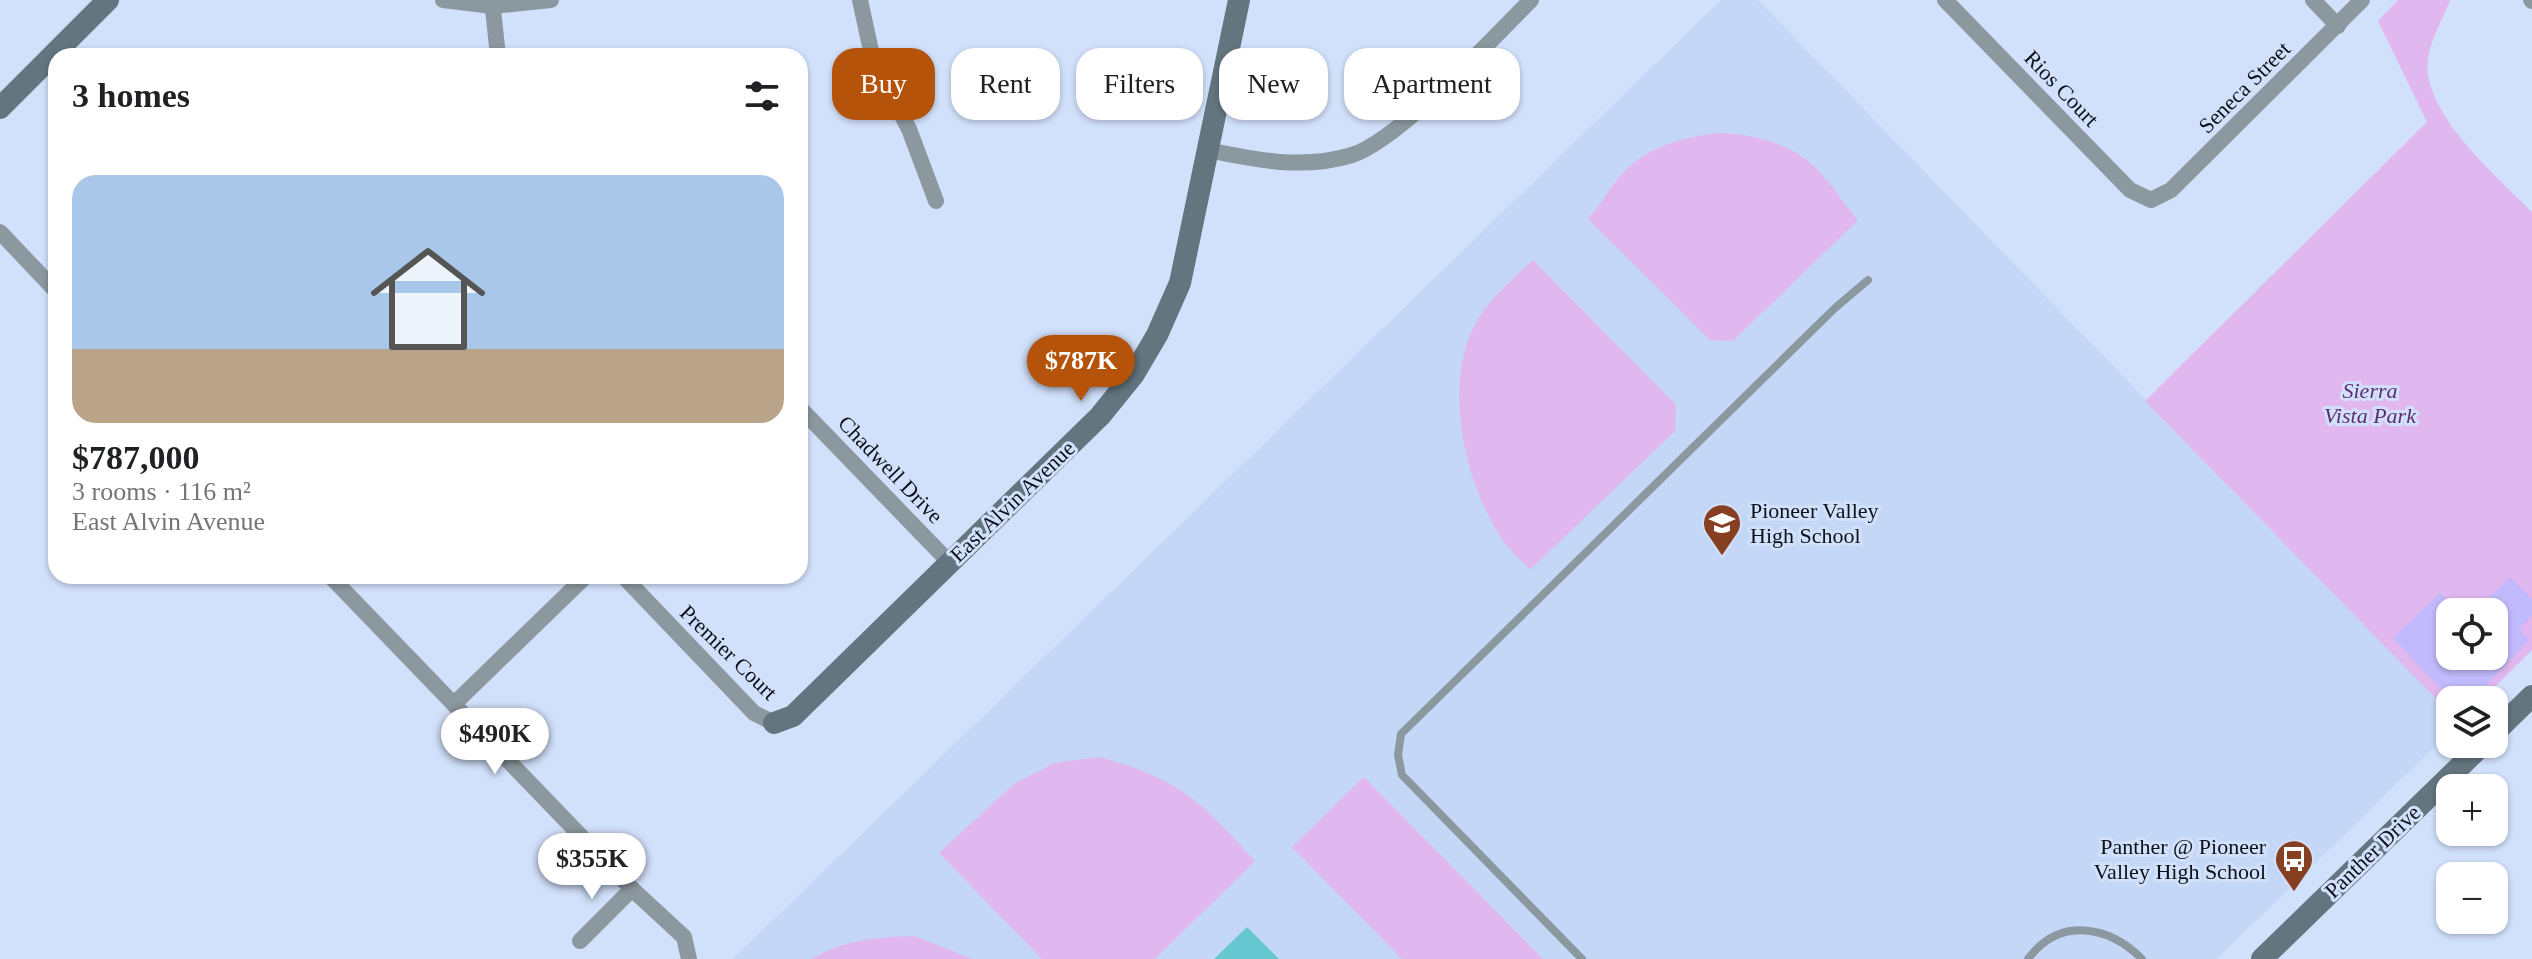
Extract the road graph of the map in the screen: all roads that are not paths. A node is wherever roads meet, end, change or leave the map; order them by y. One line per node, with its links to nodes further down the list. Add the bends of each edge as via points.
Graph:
1 (108, 0): 12 (street)
2 (443, 0): 10 (street)
3 (551, 0): 10 (street)
4 (860, 0): 18 (street, via 873,60 909,129)
5 (1239, 0): 16 (street, East Alvin Avenue)
6 (1531, 0): 16 (street, via 1397,128 1354,154 1310,163 1271,163)
7 (1945, 0): 17 (street, Rios Court, via 2130,190)
8 (2313, 0): 11 (street)
9 (2362, 0): 11 (street, Seneca Street)
10 (492, 3): 13 (street)
11 (2338, 26): 17 (street, Seneca Street, via 2171,190)
12 (60, 48)
13 (497, 48)
14 (48, 60): 15 (street)
15 (0, 108)
16 (1208, 150): 23 (street, East Alvin Avenue, via 1180,283 1134,374 1100,416)
17 (2151, 200)
18 (936, 201)
19 (0, 232): 21 (street)
20 (1868, 280): 35 (lane, via 1401,734 1402,775)
21 (48, 283)
22 (808, 416): 23 (street, Chadwell Drive)
23 (949, 562): 30 (street, East Alvin Avenue, via 793,716)
24 (338, 584): 28 (street)
25 (578, 584): 28 (street)
26 (631, 584): 30 (street, Premier Court, via 754,713)
27 (2532, 696): 29 (street)
28 (454, 704): 32 (street)
29 (2508, 719)
30 (774, 723)
31 (2469, 758): 38 (street, Panther Drive)
32 (632, 889): 33 (street); 34 (street, via 684,937)
33 (580, 941)
34 (689, 959)
35 (1582, 959)
36 (2028, 959): 37 (lane, via 2050,939 2085,929 2117,938)
37 (2142, 959)
38 (2262, 959)

